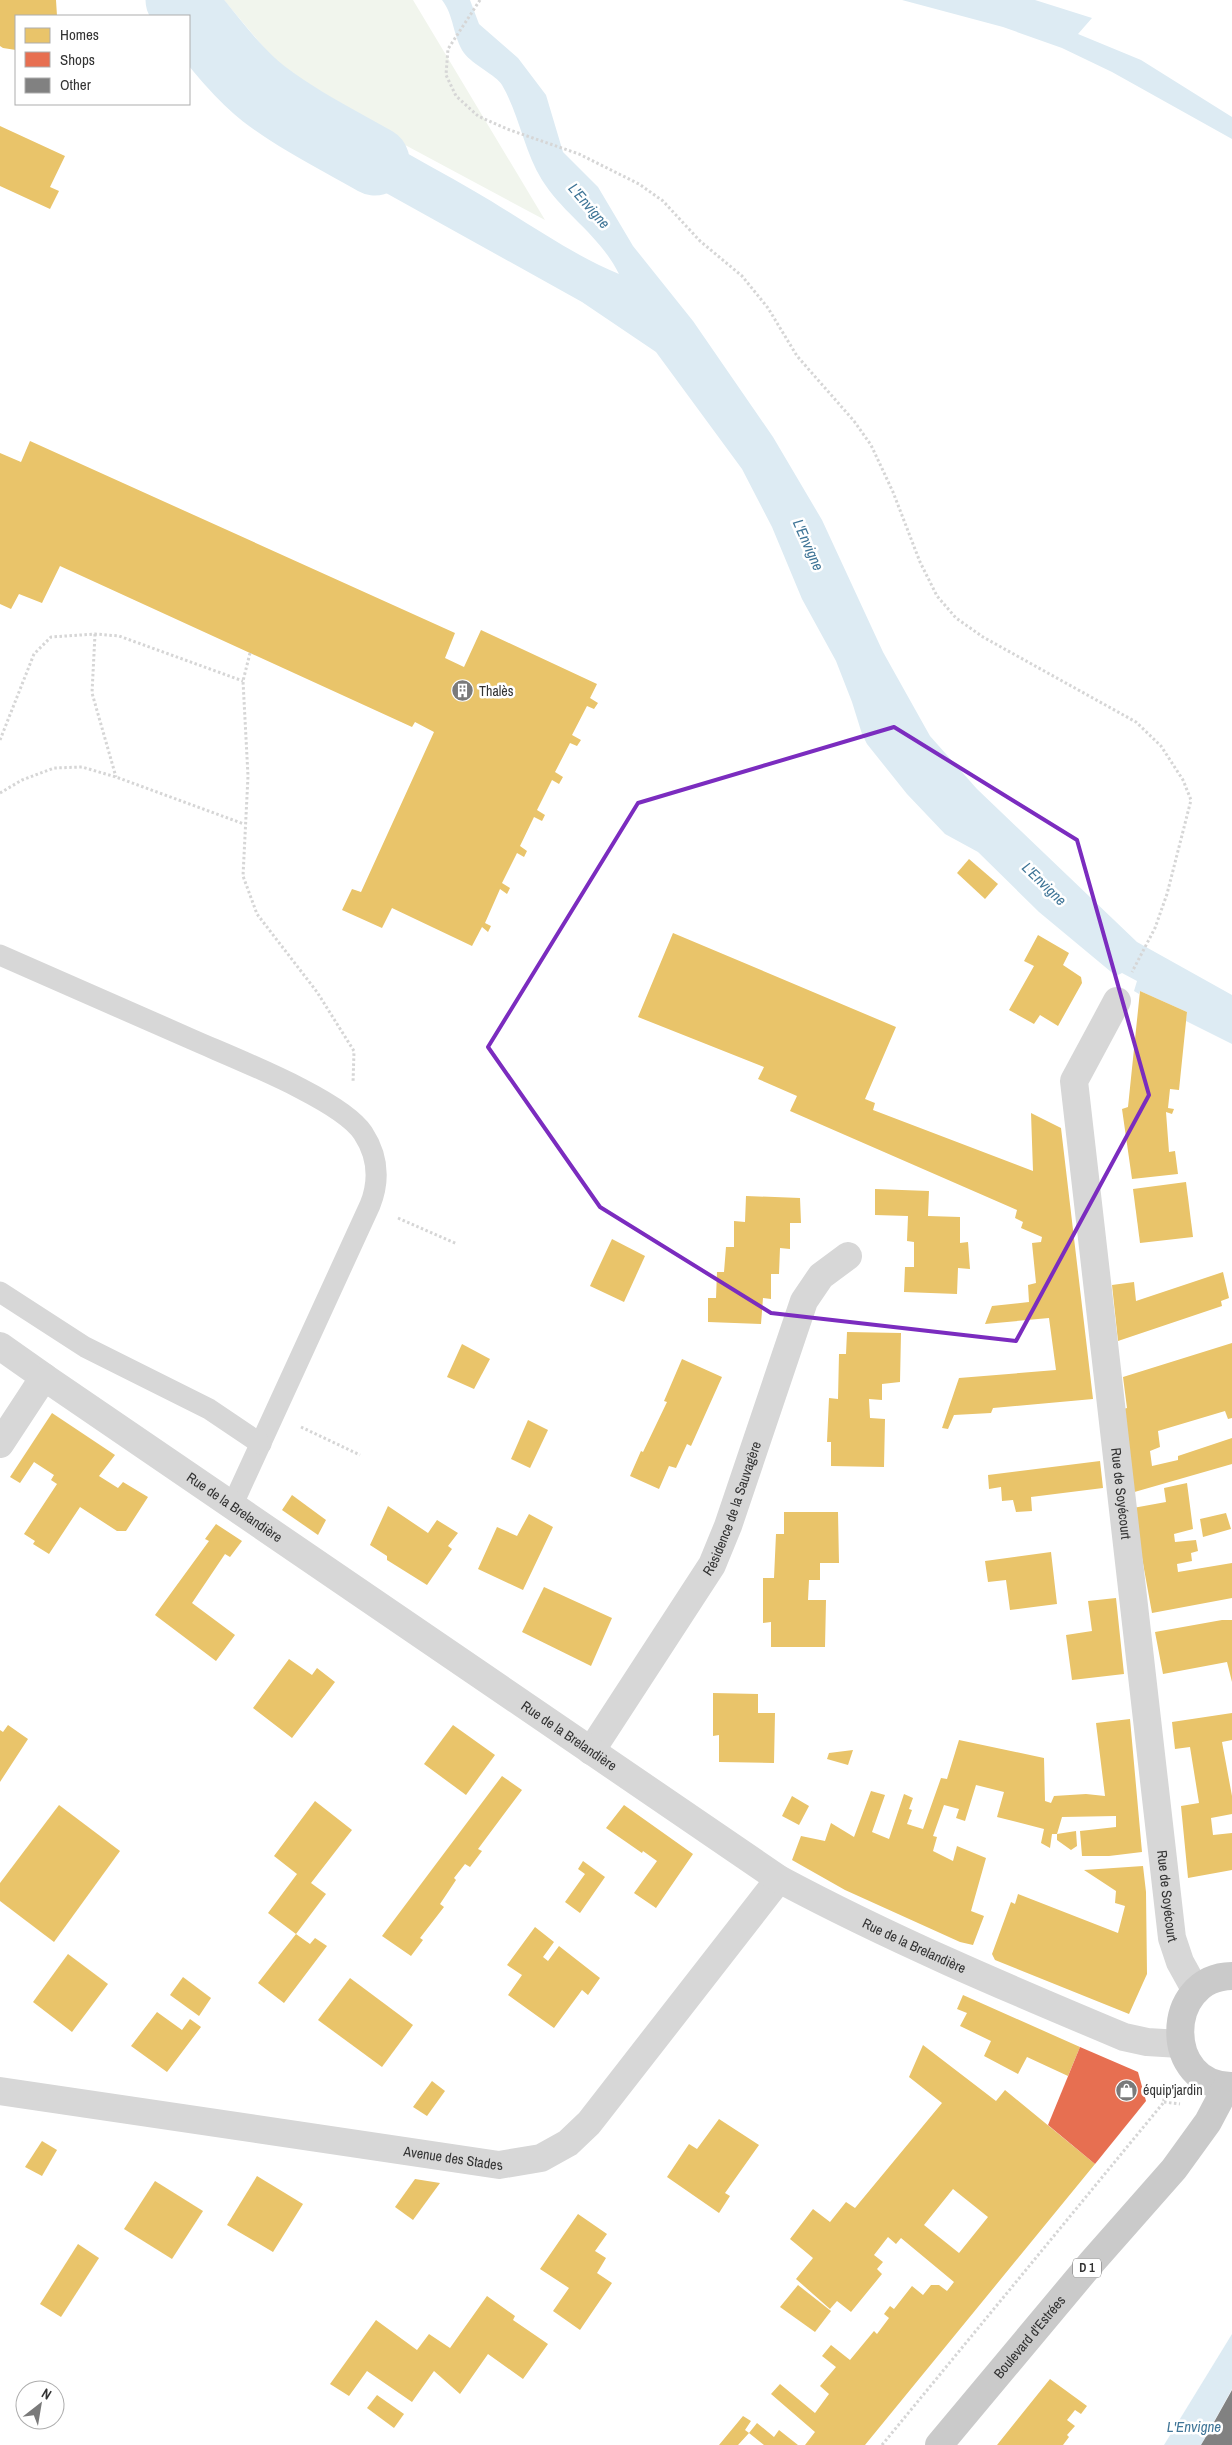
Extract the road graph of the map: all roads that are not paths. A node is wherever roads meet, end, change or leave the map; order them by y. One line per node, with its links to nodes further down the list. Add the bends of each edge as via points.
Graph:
1 (0, 955): 8 (lane, via 267,1073 343,1114 362,1132 376,1159 376,1188)
2 (1123, 990): 13 (street, Rue de Soyécourt, via 1074,1081 1172,1938 1180,1962)
3 (848, 1256): 10 (street, Résidence de la Sauvagère, via 822,1276 804,1301 728,1526 712,1564)
4 (0, 1292): 8 (lane, via 85,1348 209,1409)
5 (0, 1346): 6 (street, Rue de la Brelandière)
6 (44, 1377): 7 (street); 9 (street, Rue de la Brelandière)
7 (0, 1444)
8 (261, 1444): 9 (lane)
9 (232, 1506): 10 (street, Rue de la Brelandière)
10 (591, 1751): 11 (street, Rue de la Brelandière)
11 (779, 1880): 14 (street, Rue de la Brelandière, via 847,1916 981,1978 1124,2037); 16 (street, Avenue des Stades, via 589,2124 568,2143 541,2158 499,2164)
12 (1232, 1976): 13 (main road, via 1209,1982)
13 (1196, 1991): 14 (main road, via 1185,2006)
14 (1170, 2043): 15 (main road, via 1197,2072 1211,2081)
15 (1229, 2086): 17 (main road, Boulevard d'Estrées / D 1, via 1174,2169)
16 (0, 2091)
17 (939, 2445)

